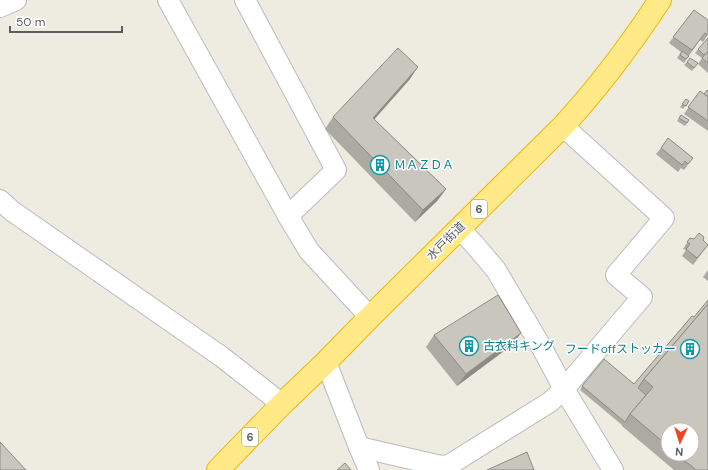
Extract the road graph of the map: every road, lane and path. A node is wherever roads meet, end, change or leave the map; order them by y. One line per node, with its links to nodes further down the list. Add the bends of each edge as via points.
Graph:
1 (16, 0): 5 (street)
2 (168, 0): 8 (street)
3 (245, 0): 8 (street, via 336,170)
4 (660, 0): 6 (highway, 水戸街道 / 6, via 618,60)
5 (0, 7)
6 (562, 126): 9 (highway, 水戸街道 / 6); 12 (street, via 664,218 616,276 642,297)
7 (0, 200): 13 (street, via 12,211 222,357)
8 (288, 216): 10 (street, via 309,251)
9 (459, 228): 10 (highway, 水戸街道 / 6); 12 (street, via 496,270)
10 (370, 317): 11 (highway, 水戸街道 / 6)
11 (326, 362): 13 (highway, 水戸街道 / 6); 14 (street)
12 (564, 389): 14 (street, via 550,402 449,465 441,466); 17 (street)
13 (282, 404): 15 (highway, 水戸街道 / 6)
14 (358, 447): 16 (street)
15 (218, 470)
16 (369, 470)
17 (613, 470)

